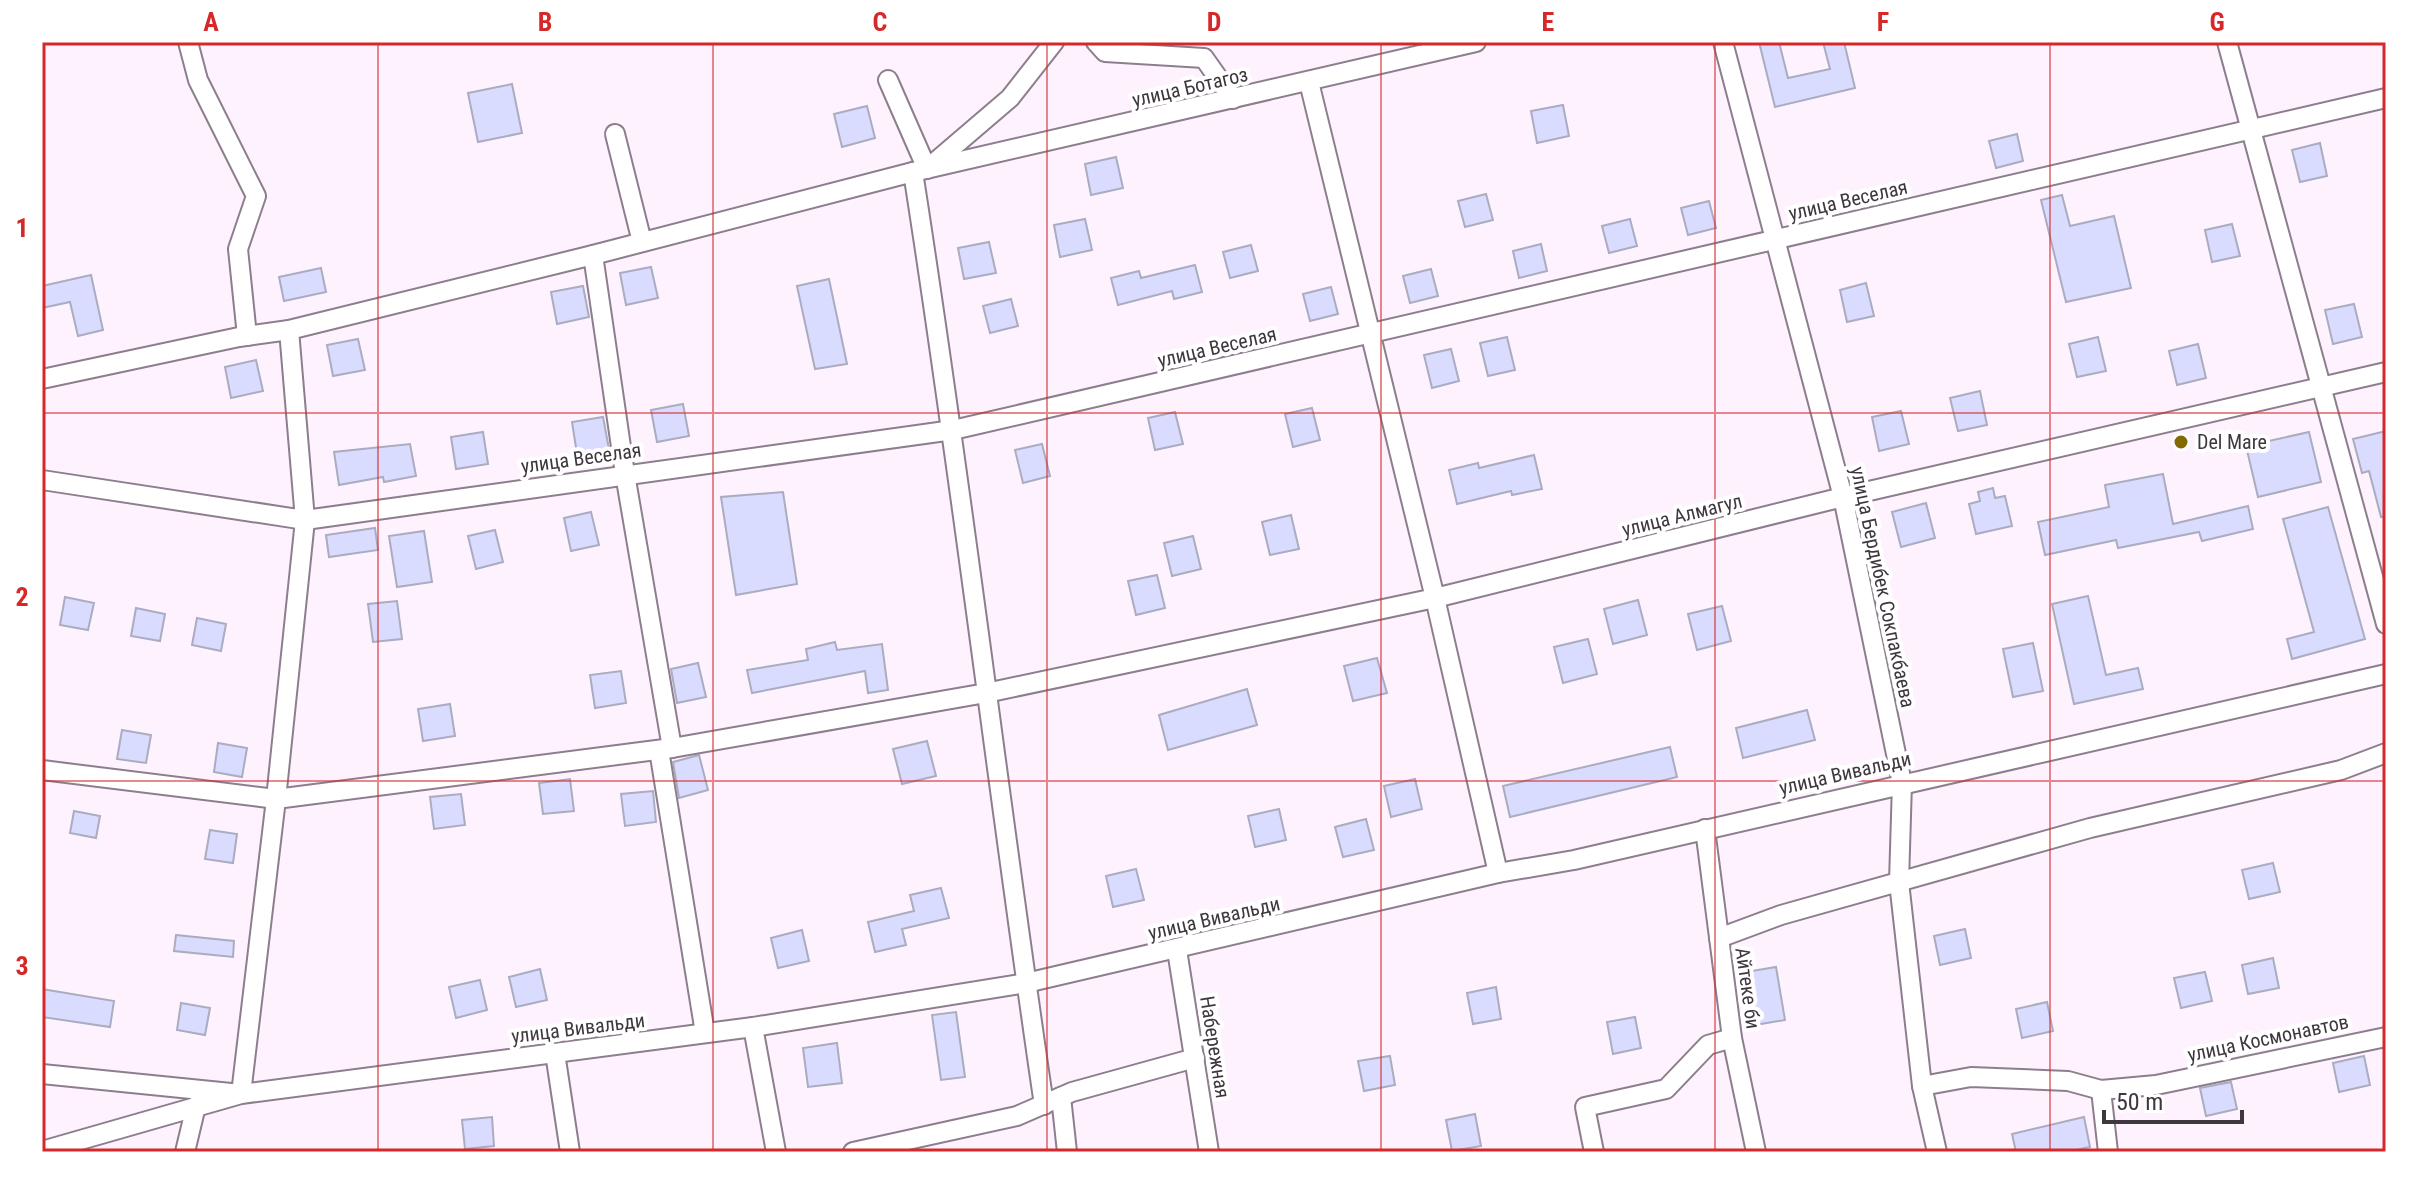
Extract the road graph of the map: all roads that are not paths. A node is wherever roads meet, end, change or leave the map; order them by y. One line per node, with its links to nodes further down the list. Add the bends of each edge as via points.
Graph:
1 (188, 42): 20 (street, via 198,80 256,196 238,249)
2 (1054, 42): 14 (street, via 1010,98)
3 (1096, 42): 11 (street, via 1105,52 1204,58)
4 (1476, 42): 7 (street, улица Ботагоз)
5 (1723, 42): 15 (street, улица Бердибек Сокпакбаева)
6 (2227, 42): 12 (street)
7 (1411, 50): 9 (street, улица Ботагоз)
8 (888, 80): 14 (street)
9 (1309, 82): 11 (street, улица Ботагоз); 19 (street)
10 (2386, 98): 12 (street, улица Веселая)
11 (1233, 99): 14 (street, улица Ботагоз)
12 (2251, 131): 15 (street, улица Веселая); 23 (street)
13 (615, 134): 16 (street)
14 (920, 171): 16 (street, улица Ботагоз); 24 (street)
15 (1772, 240): 19 (street, улица Веселая); 27 (street, улица Бердибек Сокпакбаева)
16 (642, 242): 17 (street, улица Ботагоз)
17 (593, 255): 18 (street, улица Ботагоз); 25 (street)
18 (289, 330): 20 (street, улица Ботагоз); 28 (street)
19 (1371, 334): 24 (street, улица Веселая); 29 (street)
20 (247, 336): 22 (street, улица Ботагоз)
21 (2386, 372): 23 (street, улица Алмагул)
22 (42, 379)
23 (2322, 388): 27 (street, улица Алмагул); 30 (street)
24 (953, 430): 25 (street, улица Веселая); 32 (street)
25 (625, 474): 28 (street, улица Веселая); 33 (street)
26 (42, 480): 28 (street, улица Веселая)
27 (1843, 497): 29 (street, улица Алмагул); 36 (street, улица Бердибек Сокпакбаева)
28 (305, 520): 37 (street)
29 (1435, 598): 32 (street, улица Алмагул); 39 (street)
30 (2386, 624)
31 (2386, 674): 36 (street, улица Вивальди)
32 (986, 693): 33 (street, улица Алмагул); 43 (street)
33 (666, 749): 37 (street, улица Алмагул); 45 (street)
34 (2386, 753): 40 (street, via 2341,770 2090,828)
35 (42, 770): 37 (street, улица Алмагул)
36 (1902, 783): 38 (street, улица Вивальди); 40 (street, улица Бердибек Сокпакбаева)
37 (276, 799): 53 (street)
38 (1705, 829): 39 (street, улица Вивальди); 41 (street, Айтеке би)
39 (1498, 873): 42 (street, улица Вивальди)
40 (1899, 882): 41 (street); 51 (street, улица Бердибек Сокпакбаева)
41 (1719, 938): 47 (street, Айтеке би)
42 (1177, 950): 43 (street, улица Вивальди); 49 (street, Набережная)
43 (1026, 983): 44 (street, улица Вивальди); 54 (street)
44 (753, 1027): 45 (street, улица Вивальди); 59 (street)
45 (705, 1033): 48 (street, улица Вивальди)
46 (2386, 1037): 52 (street, улица Космонавтов, via 2156,1085)
47 (1732, 1038): 63 (street, via 1708,1045 1666,1089 1585,1107); 64 (street, Айтеке би)
48 (555, 1053): 53 (street, улица Вивальди); 58 (street)
49 (1195, 1058): 54 (street); 62 (street, Набережная)
50 (42, 1074): 53 (street)
51 (1922, 1086): 52 (street, улица Космонавтов, via 1971,1077 2068,1081); 65 (street, улица Бердибек Сокпакбаева)
52 (2101, 1090): 66 (street)
53 (241, 1094): 55 (street, улица Вивальди)
54 (1052, 1101): 60 (street, via 1017,1116); 61 (street)
55 (196, 1106): 56 (street, улица Вивальди); 57 (street)
56 (42, 1151)
57 (185, 1152)
58 (570, 1152)
59 (776, 1152)
60 (853, 1152)
61 (1067, 1152)
62 (1209, 1152)
63 (1594, 1152)
64 (1756, 1152)
65 (1937, 1152)
66 (2108, 1152)

